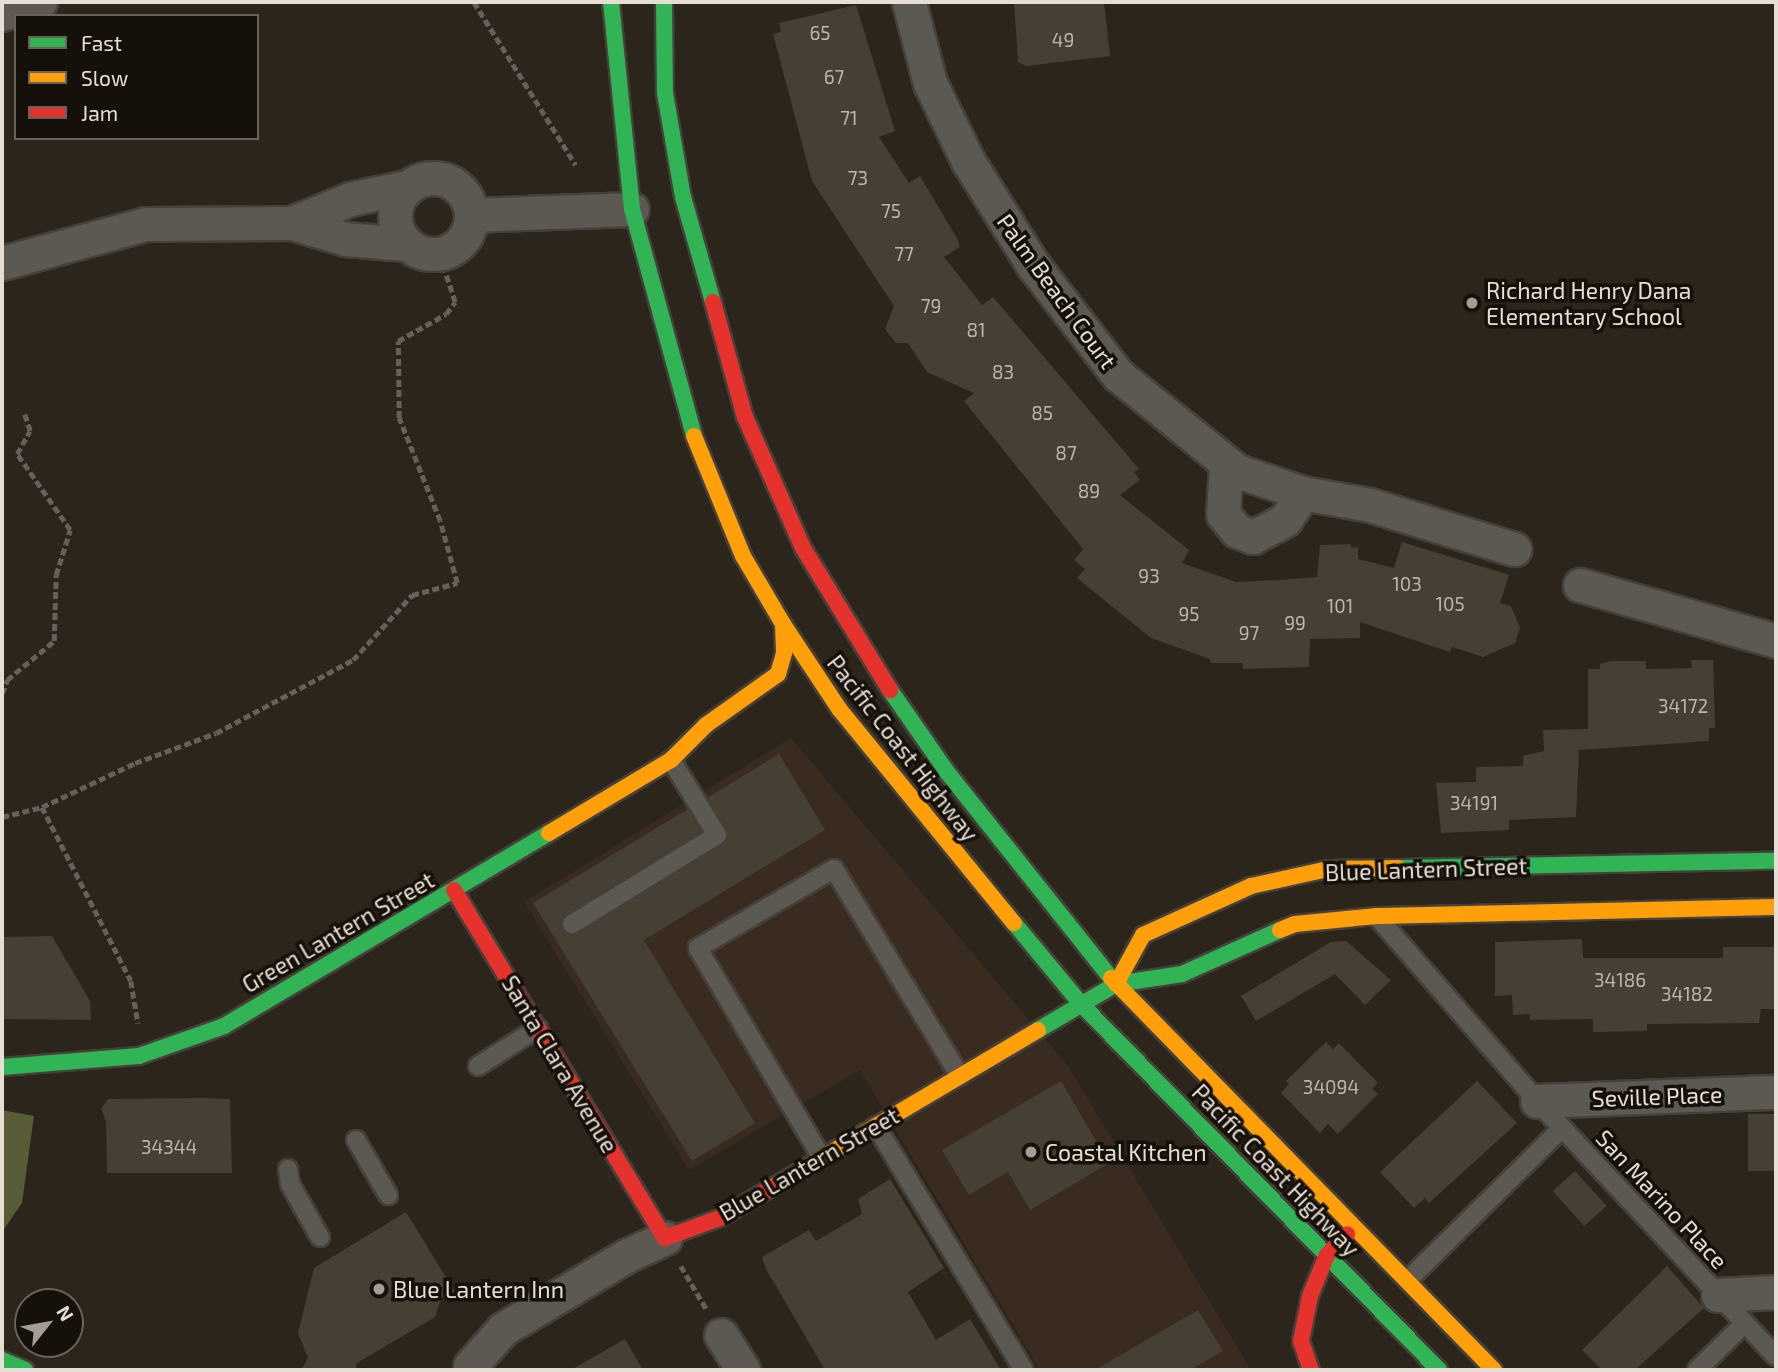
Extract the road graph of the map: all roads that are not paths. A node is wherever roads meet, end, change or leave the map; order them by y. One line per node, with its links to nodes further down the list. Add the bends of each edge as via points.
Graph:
1 (40, 2): 5 (street)
2 (611, 2): 8 (main road, Pacific Coast Highway)
3 (664, 2): 21 (main road, Pacific Coast Highway, via 665,93 683,197 745,417 803,548)
4 (909, 2): 15 (street, Palm Beach Court, via 930,83 968,161 1033,265 1118,375)
5 (2, 14)
6 (643, 142): 8 (main road)
7 (406, 187): 9 (street, via 433,177 447,180 467,198); 10 (street, via 350,199); 12 (street, via 394,217)
8 (632, 209): 9 (street); 11 (main road); 19 (main road, Pacific Coast Highway, via 695,442 743,556)
9 (471, 215): 12 (street, via 468,232 458,245 439,254 416,251)
10 (292, 223): 12 (street, via 346,239); 13 (street, via 146,224)
11 (659, 243)
12 (406, 244)
13 (2, 263)
14 (722, 400): 21 (main road, via 774,522 808,580)
15 (1226, 464): 16 (street, Palm Beach Court); 16 (street, via 1223,514 1237,531 1253,537 1285,520)
16 (1303, 493): 17 (street, Palm Beach Court, via 1370,505)
17 (1524, 554)
18 (1580, 585): 20 (street)
19 (783, 624): 22 (main road, Green Lantern Street, via 785,653 778,674 706,725); 29 (main road, Pacific Coast Highway, via 840,710)
20 (1776, 641)
21 (871, 663): 28 (main road, Pacific Coast Highway, via 947,772)
22 (671, 760): 24 (main road, Green Lantern Street); 27 (lane, via 717,835)
23 (1776, 861): 28 (main road, Blue Lantern Street, via 1328,869 1251,886 1143,935)
24 (454, 890): 30 (main road, Santa Clara Avenue); 32 (main road, Green Lantern Street, via 224,1026 139,1056)
25 (1776, 907): 26 (main road, Blue Lantern Street)
26 (1377, 916): 28 (main road, Blue Lantern Street, via 1296,924 1182,974); 35 (lane, San Marino Place)
27 (572, 924)
28 (1116, 984): 29 (main road, Blue Lantern Street); 42 (main road, Pacific Coast Highway)
29 (1081, 1004): 33 (main road, Blue Lantern Street); 45 (main road, Pacific Coast Highway)
30 (538, 1028): 31 (lane); 44 (main road, Santa Clara Avenue)
31 (478, 1066)
32 (2, 1067)
33 (960, 1076): 36 (main road, Blue Lantern Street); 39 (lane, via 834,869 698,948)
34 (1776, 1092): 35 (street, Seville Place)
35 (1537, 1101): 37 (lane, San Marino Place)
36 (876, 1126): 39 (main road, Blue Lantern Street); 56 (lane)
37 (1562, 1128): 46 (lane); 48 (lane, San Marino Place)
38 (356, 1140): 41 (lane)
39 (822, 1158): 44 (main road, Blue Lantern Street, via 722,1217)
40 (288, 1170): 43 (lane, via 290,1184)
41 (388, 1195)
42 (1356, 1225): 45 (main road); 46 (main road, Pacific Coast Highway)
43 (320, 1237)
44 (666, 1238): 53 (street, Blue Lantern Street, via 626,1256 503,1329)
45 (1327, 1255): 57 (main road, via 1310,1296 1301,1341); 58 (main road, Pacific Coast Highway)
46 (1408, 1280): 59 (main road, Pacific Coast Highway)
47 (1776, 1292): 48 (street)
48 (1718, 1295): 49 (lane, San Marino Place)
49 (1745, 1323): 51 (lane, San Marino Place); 60 (lane)
50 (721, 1335): 55 (street)
51 (1776, 1356)
52 (2, 1360): 54 (main road)
53 (470, 1366)
54 (25, 1370)
55 (743, 1370)
56 (1024, 1370)
57 (1311, 1370)
58 (1438, 1370)
59 (1494, 1370)
60 (1697, 1370)

